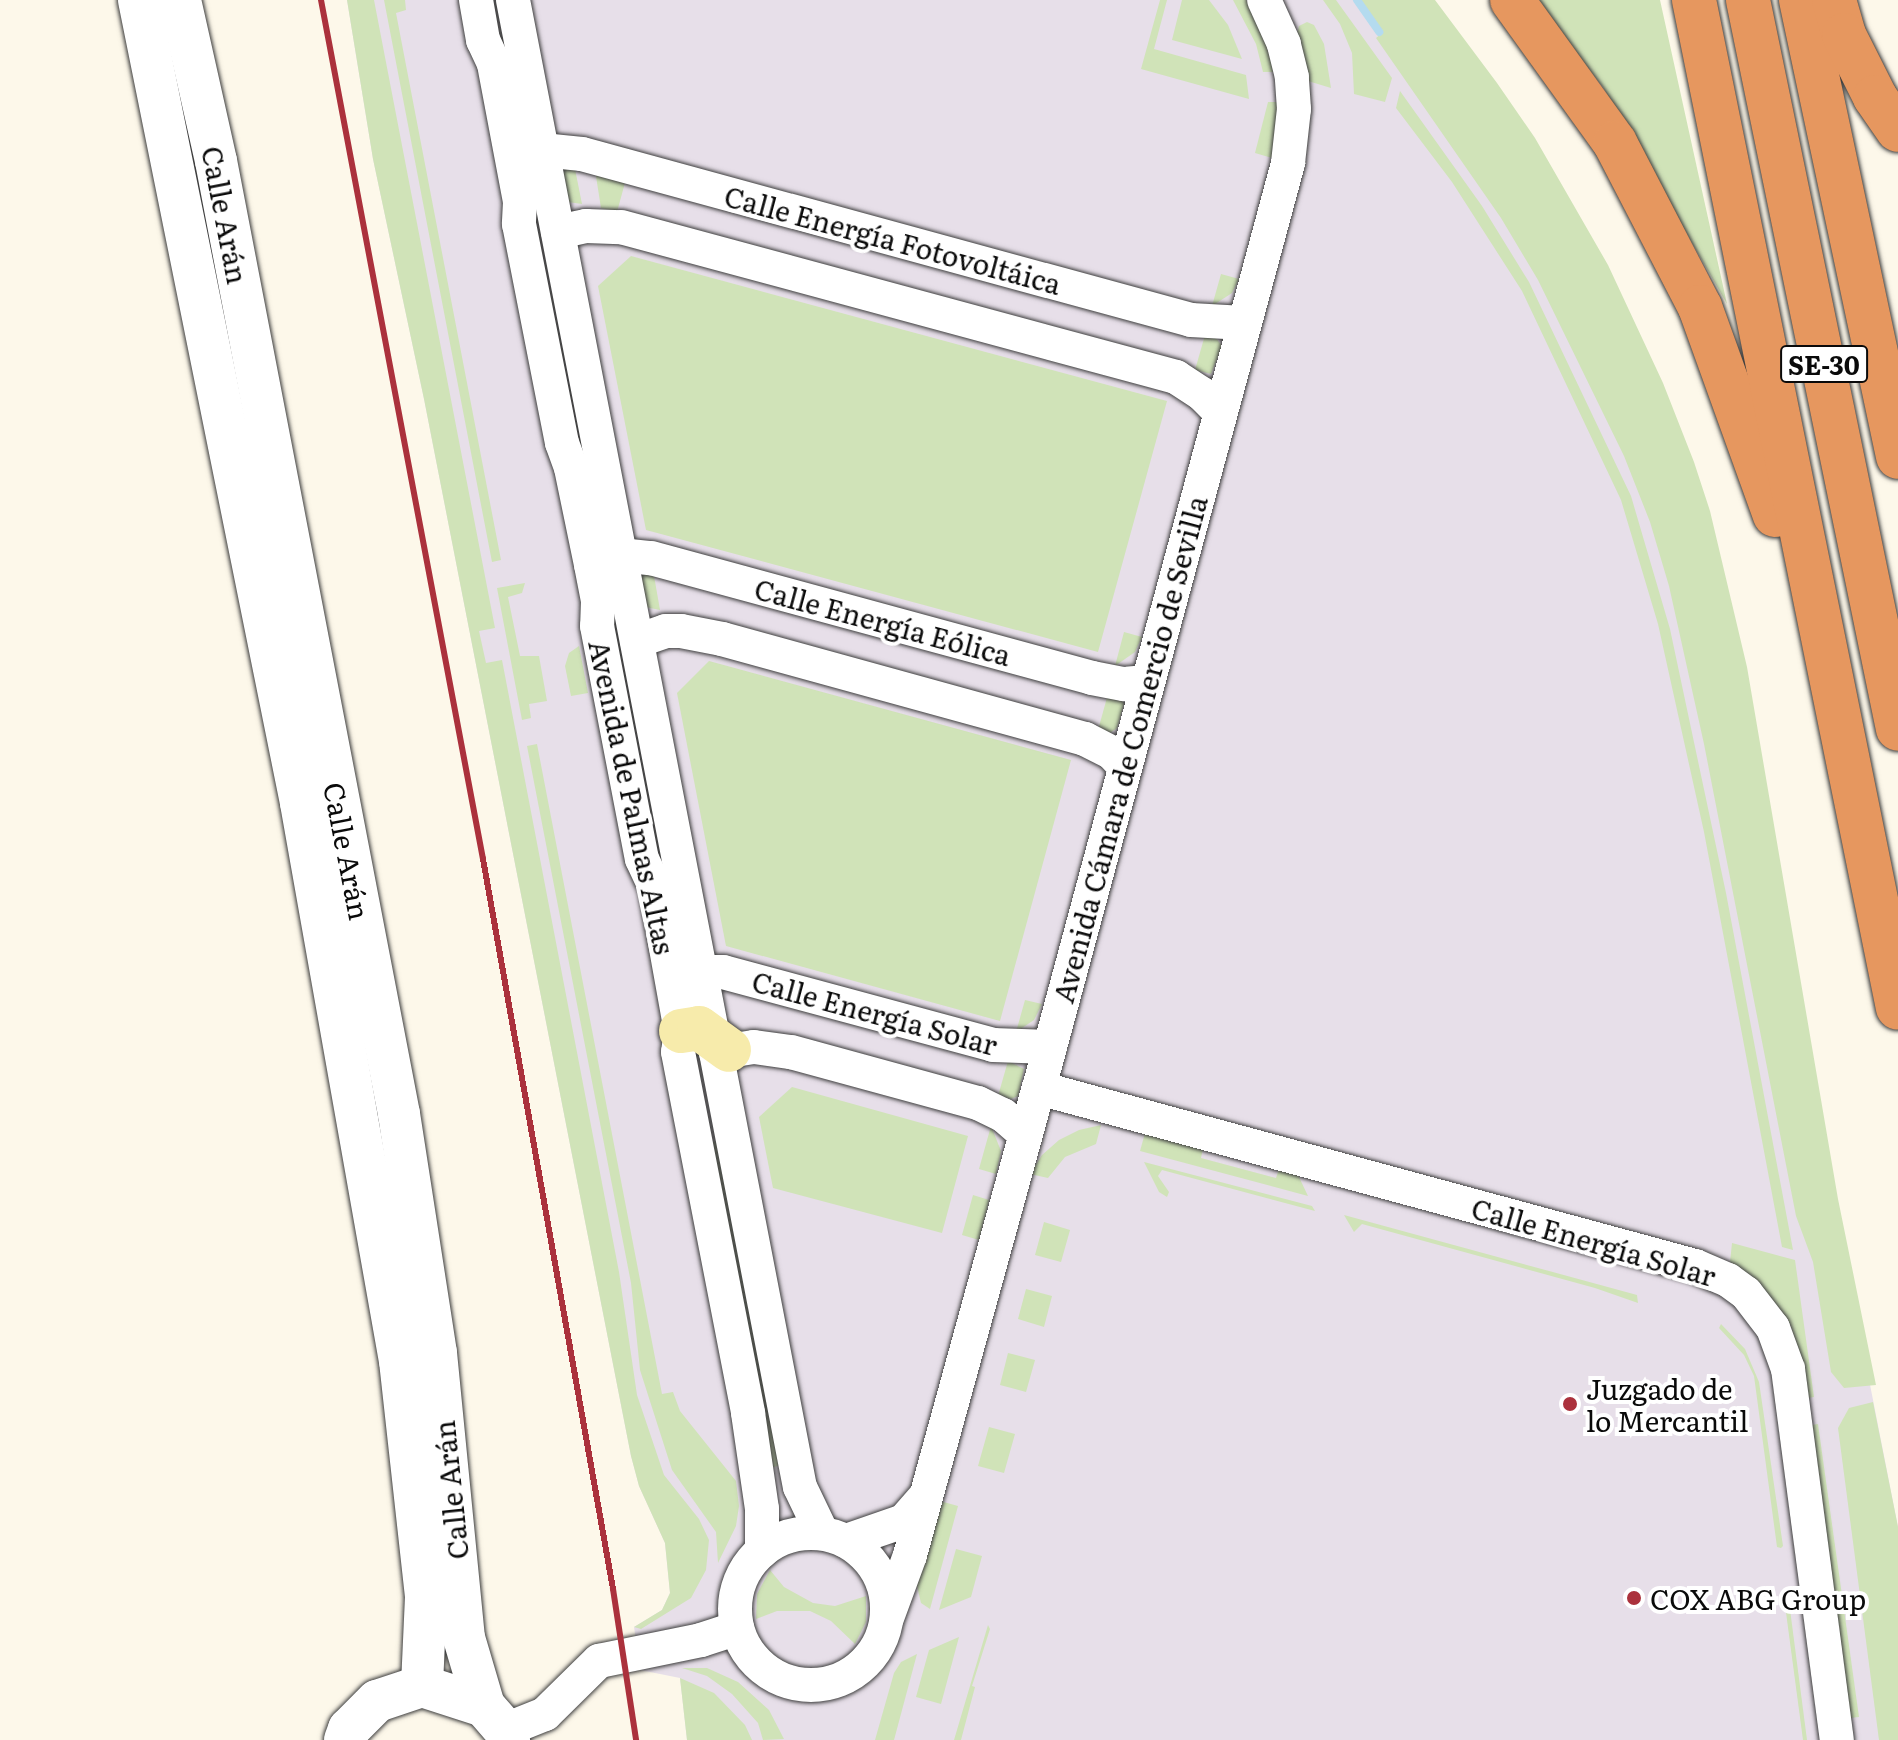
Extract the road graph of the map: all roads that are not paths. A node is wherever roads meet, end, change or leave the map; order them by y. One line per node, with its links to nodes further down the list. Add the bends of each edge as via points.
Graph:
1 (139, 0): 38 (street, Calle Arán, via 301,803 398,1346 426,1597)
2 (180, 0): 39 (street, Calle Arán, via 216,161 399,1114 436,1353 464,1638)
3 (476, 0): 15 (street, Avenida de Palmas Altas)
4 (513, 0): 14 (street, Avenida de Palmas Altas)
5 (1264, 0): 17 (street, Avenida Cámara de Comercio de Sevilla, via 1284,44 1294,109 1288,163)
6 (1512, 0): 26 (highway, via 1615,143 1700,307 1768,491)
7 (1694, 0): 26 (highway)
8 (1748, 0): 24 (highway, SE-30)
9 (1801, 0): 19 (highway, SE-30)
10 (1834, 0): 13 (highway, via 1844,35)
11 (1851, 0): 12 (highway)
12 (1898, 103)
13 (1898, 130)
14 (542, 150): 16 (street, Avenida de Palmas Altas); 17 (street, Calle Energía Fotovoltáica, via 582,154 1191,320)
15 (520, 202): 16 (street, via 540,201); 21 (street, Avenida de Palmas Altas, via 519,224 553,399)
16 (563, 224): 18 (street, via 621,227 1176,377); 20 (street, Avenida de Palmas Altas)
17 (1244, 323): 18 (street, Avenida Cámara de Comercio de Sevilla)
18 (1220, 412): 23 (street, Avenida Cámara de Comercio de Sevilla)
19 (1898, 457)
20 (620, 555): 22 (street, Avenida de Palmas Altas); 23 (street, Calle Energía Eólica, via 651,558 1092,678)
21 (598, 601): 22 (street, via 614,599); 29 (street, Avenida de Palmas Altas, via 597,626 642,859)
22 (643, 630): 25 (street, via 722,639 1078,737 1112,753); 27 (street, Avenida de Palmas Altas)
23 (1147, 682): 25 (street, Avenida Cámara de Comercio de Sevilla)
24 (1898, 729)
25 (1124, 766): 30 (street, Avenida Cámara de Comercio de Sevilla)
26 (1849, 771): 28 (highway)
27 (701, 972): 29 (street, Avenida de Palmas Altas); 30 (street, Calle Energía Solar, via 723,972 993,1045)
28 (1898, 1008)
29 (710, 1043): 32 (street, via 791,1052 978,1103); 34 (street, Avenida de Palmas Altas, via 800,1487); 35 (street, Avenida de Palmas Altas, via 678,1052 748,1413 762,1509)
30 (1050, 1047): 31 (street, Avenida Cámara de Comercio de Sevilla)
31 (1039, 1088): 32 (street, Avenida Cámara de Comercio de Sevilla); 41 (street, Calle Energía Solar, via 1695,1266 1746,1293 1773,1328 1788,1369)
32 (1025, 1134): 33 (street, Avenida Cámara de Comercio de Sevilla)
33 (924, 1498): 34 (street, via 904,1521); 36 (street, Avenida Cámara de Comercio de Sevilla)
34 (834, 1537): 35 (street, via 790,1535); 36 (street, via 865,1555 879,1573)
35 (762, 1551): 37 (street, via 746,1570 737,1594)
36 (887, 1618): 37 (street, via 884,1635 863,1666 848,1676 813,1685 795,1684 762,1667)
37 (737, 1628): 39 (street, via 599,1661 545,1714)
38 (422, 1686): 39 (street); 40 (street, via 377,1701)
39 (499, 1726)
40 (345, 1740)
41 (1837, 1740)

